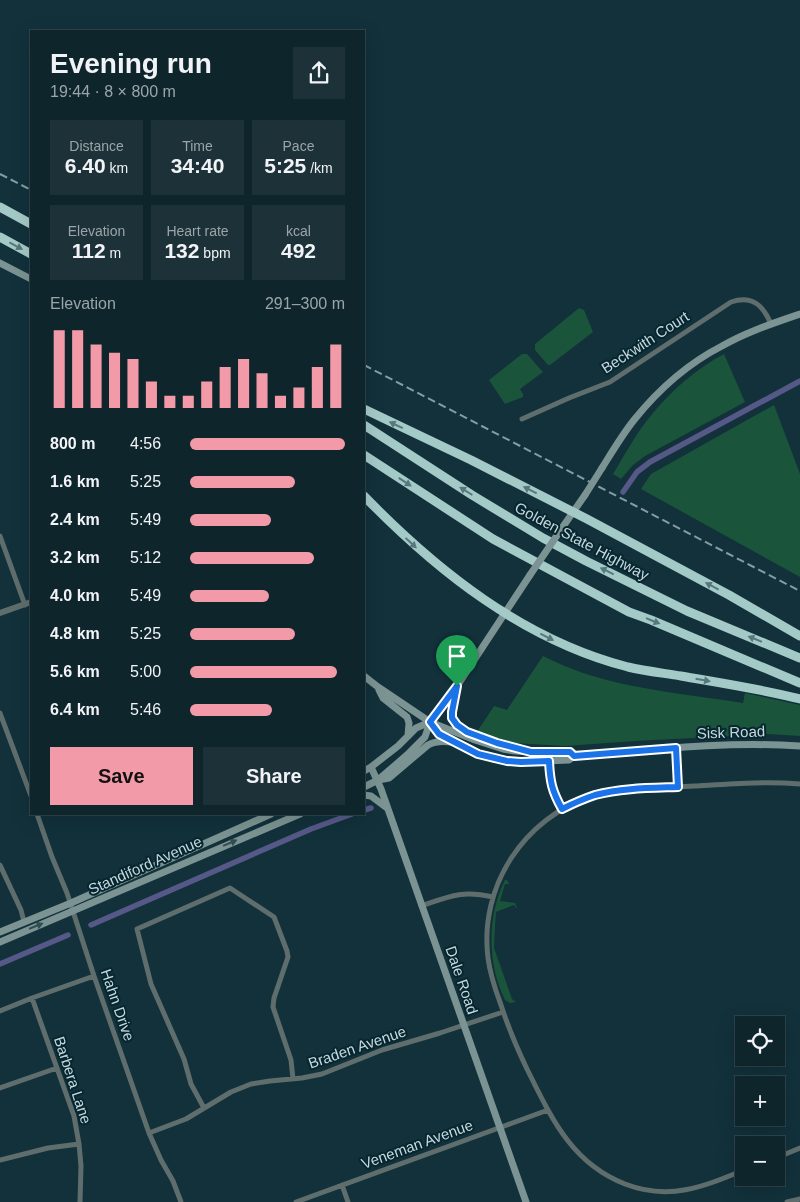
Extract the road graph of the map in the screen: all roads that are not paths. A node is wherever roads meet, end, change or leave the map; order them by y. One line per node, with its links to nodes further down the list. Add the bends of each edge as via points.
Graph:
1 (0, 207): 2 (highway)
2 (30, 223)
3 (0, 237): 4 (highway, one-way to 4)
4 (30, 253)
5 (0, 262): 6 (main road)
6 (30, 278)
7 (800, 314): 8 (main road)
8 (771, 324): 10 (street, Beckwith Court, via 757,304 738,299 610,382); 14 (main road, bridge, via 721,346 668,383 632,422)
9 (365, 409): 14 (highway, one-way to 9)
10 (522, 419)
11 (365, 426): 20 (highway, Golden State Highway, one-way to 11, via 687,611 552,543)
12 (365, 456): 22 (highway, one-way to 22, via 493,539 628,612)
13 (365, 497): 18 (highway, one-way to 18, via 425,555)
14 (573, 512): 18 (main road, bridge); 19 (highway, one-way to 14)
15 (0, 536): 16 (street)
16 (28, 604): 17 (street)
17 (0, 613)
18 (505, 613): 23 (main road); 25 (highway, one-way to 25, via 571,648 612,663)
19 (800, 636)
20 (800, 658)
21 (365, 677): 24 (main road, Sisk Road)
22 (800, 683)
23 (457, 686): 27 (main road); 32 (main road, via 452,712 457,725 487,740)
24 (378, 687): 27 (main road, Sisk Road); 28 (main road, via 383,698 407,717)
25 (800, 699)
26 (0, 713): 40 (street)
27 (430, 722): 28 (main road); 29 (main road, Sisk Road, via 439,734); 32 (main road, Sisk Road, via 503,749); 36 (main road, via 425,737)
28 (408, 736): 35 (main road)
29 (456, 743): 34 (main road, Sisk Road, via 493,759); 36 (main road, via 432,743 389,778)
30 (800, 746): 31 (main road, Sisk Road, via 748,744)
31 (676, 748): 33 (main road, Sisk Road); 39 (street)
32 (531, 752): 33 (main road, Sisk Road, via 570,752)
33 (574, 756): 34 (main road, Sisk Road, via 569,760)
34 (549, 761): 43 (street, via 552,790)
35 (367, 769): 36 (main road, Dale Road)
36 (378, 780): 38 (main road); 42 (main road, Dale Road)
37 (800, 784): 39 (street)
38 (365, 786)
39 (678, 787): 43 (street, via 622,790 582,800)
40 (30, 793)
41 (365, 795): 42 (main road)
42 (387, 808): 50 (main road, Dale Road)
43 (562, 809): 48 (street, via 540,824 519,846)
44 (38, 815): 49 (street, Hahn Drive)
45 (269, 815): 49 (main road, Standiford Avenue)
46 (298, 815): 51 (main road, Standiford Avenue, one-way to 46)
47 (0, 866): 52 (street)
48 (493, 896): 50 (street, via 464,893); 58 (street, via 487,922 487,949 491,976)
49 (70, 903): 51 (street, Hahn Drive); 52 (main road, Standiford Avenue)
50 (422, 906): 59 (main road, Dale Road)
51 (73, 912): 54 (main road, Standiford Avenue, one-way to 51); 55 (street, Hahn Drive)
52 (24, 922): 53 (main road, Standiford Avenue)
53 (0, 932)
54 (0, 942)
55 (94, 976): 56 (street); 66 (street, Hahn Drive)
56 (32, 998): 57 (street); 60 (street, Barbera Lane)
57 (0, 1011)
58 (503, 1012): 59 (street, Braden Avenue); 64 (street)
59 (464, 1026): 61 (street, Braden Avenue, via 382,1050 322,1074); 65 (main road, Dale Road)
60 (57, 1068): 62 (street); 67 (street, Barbera Lane, via 74,1116)
61 (293, 1079): 63 (street, Braden Avenue, via 251,1084); 63 (street, via 291,1060 273,1007 287,951 274,917 230,888 137,929 151,984 184,1059 191,1084)
62 (0, 1088)
63 (204, 1108): 66 (street, Braden Avenue, via 186,1119)
64 (548, 1110): 65 (street, Veneman Avenue); 71 (street, via 576,1151 600,1172 630,1185 660,1191 690,1190)
65 (500, 1128): 72 (street, Veneman Avenue); 78 (main road, Dale Road)
66 (149, 1133): 75 (street, Hahn Drive)
67 (79, 1144): 70 (street); 74 (street, Barbera Lane)
68 (800, 1148): 69 (street)
69 (785, 1154)
70 (0, 1160)
71 (735, 1174)
72 (342, 1185): 76 (street, Veneman Avenue); 77 (street)
73 (800, 1199): 79 (street)
74 (80, 1202)
75 (181, 1202)
76 (296, 1202)
77 (348, 1202)
78 (526, 1202)
79 (787, 1202)

